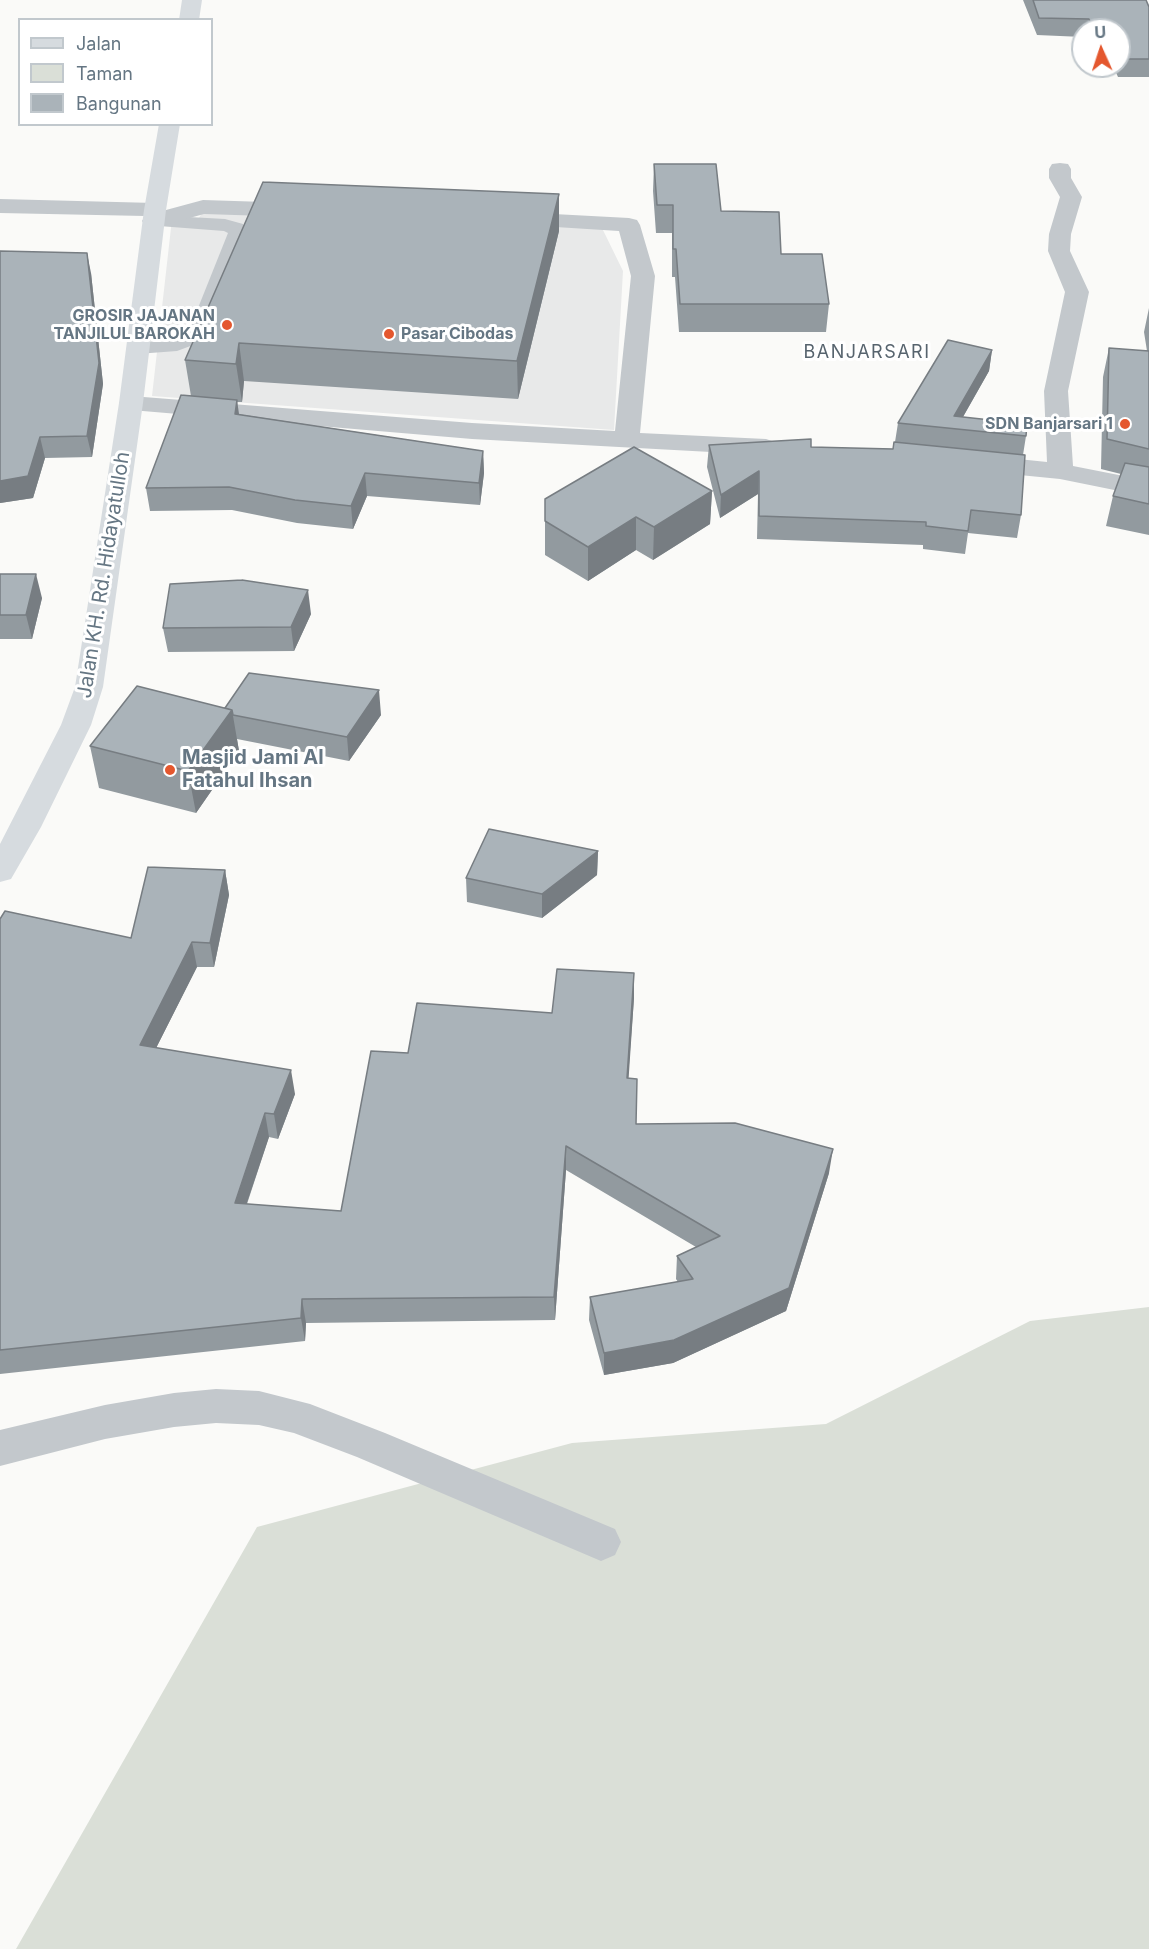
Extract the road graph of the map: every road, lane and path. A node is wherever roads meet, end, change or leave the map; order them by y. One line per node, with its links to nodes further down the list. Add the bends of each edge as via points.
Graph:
1 (192, 0): 2 (main road)
2 (189, 18)
3 (170, 126): 7 (main road, Jalan KH. Rd. Hidayatulloh)
4 (1060, 169): 14 (street, via 1060,178 1071,197 1059,251 1077,292 1056,391)
5 (0, 206): 7 (street)
6 (321, 211): 7 (street, via 203,207)
7 (154, 215): 9 (main road, Jalan KH. Rd. Hidayatulloh); 9 (lane, via 225,225 236,228 238,233 197,337 177,345)
8 (490, 218): 11 (street, via 629,225 643,276)
9 (137, 348): 10 (main road, Jalan KH. Rd. Hidayatulloh)
10 (131, 403): 11 (street, via 472,431); 16 (main road, Jalan KH. Rd. Hidayatulloh, via 89,687 76,725)
11 (627, 439): 12 (street)
12 (792, 448)
13 (956, 460): 14 (street)
14 (1060, 471): 15 (street)
15 (1149, 489)
16 (0, 871)
17 (0, 1448): 18 (street, via 174,1410 216,1406 259,1408 296,1416)
18 (601, 1542)

